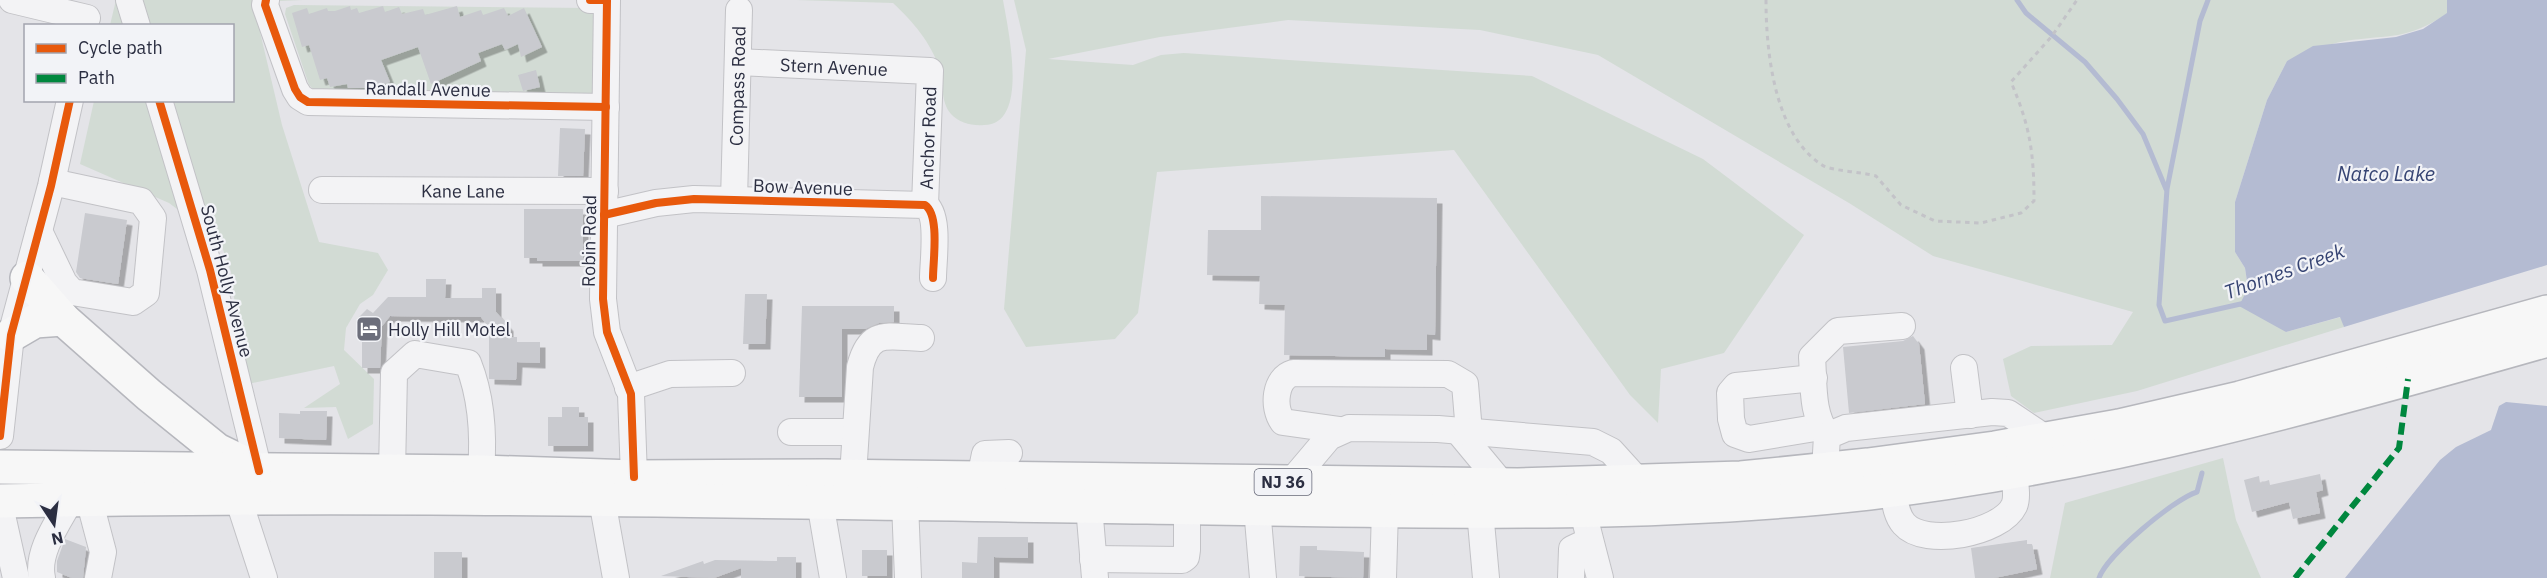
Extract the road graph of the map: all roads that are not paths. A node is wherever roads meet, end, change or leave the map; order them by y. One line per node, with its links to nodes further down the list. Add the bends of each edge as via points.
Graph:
1 (12, 0): 7 (street)
2 (129, 0): 8 (street)
3 (266, 0): 13 (street, Randall Avenue, via 295,89 308,102)
4 (590, 0): 5 (street)
5 (607, 0): 13 (street, Robin Road)
6 (739, 9): 9 (street, Compass Road)
7 (88, 14)
8 (136, 24)
9 (738, 62): 10 (street, Stern Avenue); 16 (street, Compass Road)
10 (930, 70): 18 (street, Anchor Road)
11 (70, 102): 14 (street)
12 (160, 102): 43 (street, South Holly Avenue, via 210,270)
13 (606, 107): 17 (street, Robin Road)
14 (52, 182): 19 (street); 19 (street, via 141,201 153,218 146,293 133,302 72,292)
15 (322, 190): 17 (street, Kane Lane)
16 (734, 200): 17 (street, Bow Avenue); 18 (street, Bow Avenue)
17 (604, 203): 31 (street, Robin Road, via 604,315)
18 (926, 205): 21 (street, via 934,222)
19 (39, 231): 20 (street)
20 (27, 278): 23 (highway); 25 (street)
21 (933, 278)
22 (2547, 312): 39 (highway, NJ 36, via 2240,398)
23 (63, 319): 25 (highway, via 35,321); 43 (highway, via 148,395 218,450)
24 (1902, 326): 30 (street, via 1838,331 1812,357)
25 (11, 335): 33 (street)
26 (921, 338): 38 (street, via 872,340 860,367)
27 (2547, 340): 46 (highway, NJ 36, via 2214,432)
28 (1964, 368): 32 (street)
29 (732, 373): 31 (street, via 670,374)
30 (1814, 378): 36 (street); 36 (street, via 1736,386 1730,393 1731,419 1735,434 1749,438)
31 (628, 388): 48 (street, Robin Road)
32 (1970, 415): 36 (street); 39 (street, via 2008,413)
33 (1, 420)
34 (1340, 430): 35 (street); 35 (street, via 1284,422 1278,415 1278,383 1293,373 1448,374 1465,384); 50 (street, via 1329,437)
35 (1463, 431): 51 (street, via 1603,444); 52 (street)
36 (1824, 431): 42 (street)
37 (791, 432): 38 (street)
38 (855, 432): 47 (street)
39 (2046, 439): 42 (highway, NJ 36)
40 (1010, 453): 49 (street, via 985,454)
41 (0, 467): 43 (highway, NJ 36)
42 (1825, 470): 51 (highway, NJ 36)
43 (259, 471): 44 (highway, NJ 36)
44 (392, 472): 45 (highway, NJ 36); 45 (street, via 394,373 415,354 468,363 478,388 484,443)
45 (481, 472): 48 (highway, NJ 36)
46 (2014, 473): 53 (highway, NJ 36); 53 (street, via 2015,504 2005,518 1988,527 1950,536 1924,535 1906,526 1897,513)
47 (853, 476): 48 (highway, NJ 36); 49 (highway, NJ 36)
48 (634, 477)
49 (980, 478): 50 (highway, NJ 36)
50 (1291, 482): 52 (highway, NJ 36)
51 (1640, 483): 52 (highway, NJ 36)
52 (1502, 484)
53 (1893, 489): 66 (highway, NJ 36, via 1747,504)
54 (238, 498): 55 (highway, NJ 36); 56 (highway, NJ 36); 73 (street)
55 (80, 499): 57 (highway, NJ 36); 67 (street); 68 (street)
56 (603, 500): 58 (highway, NJ 36); 74 (street)
57 (0, 501)
58 (820, 502): 59 (highway, NJ 36); 75 (street)
59 (905, 503): 61 (highway, NJ 36); 76 (street)
60 (0, 506): 70 (street)
61 (1089, 506): 62 (highway, NJ 36); 69 (street)
62 (1187, 507): 63 (highway, NJ 36); 69 (street, via 1187,550 1182,560)
63 (1257, 508): 64 (highway, NJ 36); 77 (street)
64 (1385, 510): 65 (highway, NJ 36); 78 (street)
65 (1480, 511): 66 (highway, NJ 36); 79 (street)
66 (1586, 527): 80 (street, via 1572,549); 81 (street)
67 (54, 531): 68 (street); 71 (street, via 40,568)
68 (98, 532): 72 (street, via 103,552)
69 (1094, 568)
70 (16, 578)
71 (42, 578)
72 (98, 578)
73 (264, 578)
74 (616, 578)
75 (833, 578)
76 (908, 578)
77 (1263, 578)
78 (1383, 578)
79 (1486, 578)
80 (1571, 578)
81 (1600, 578)

